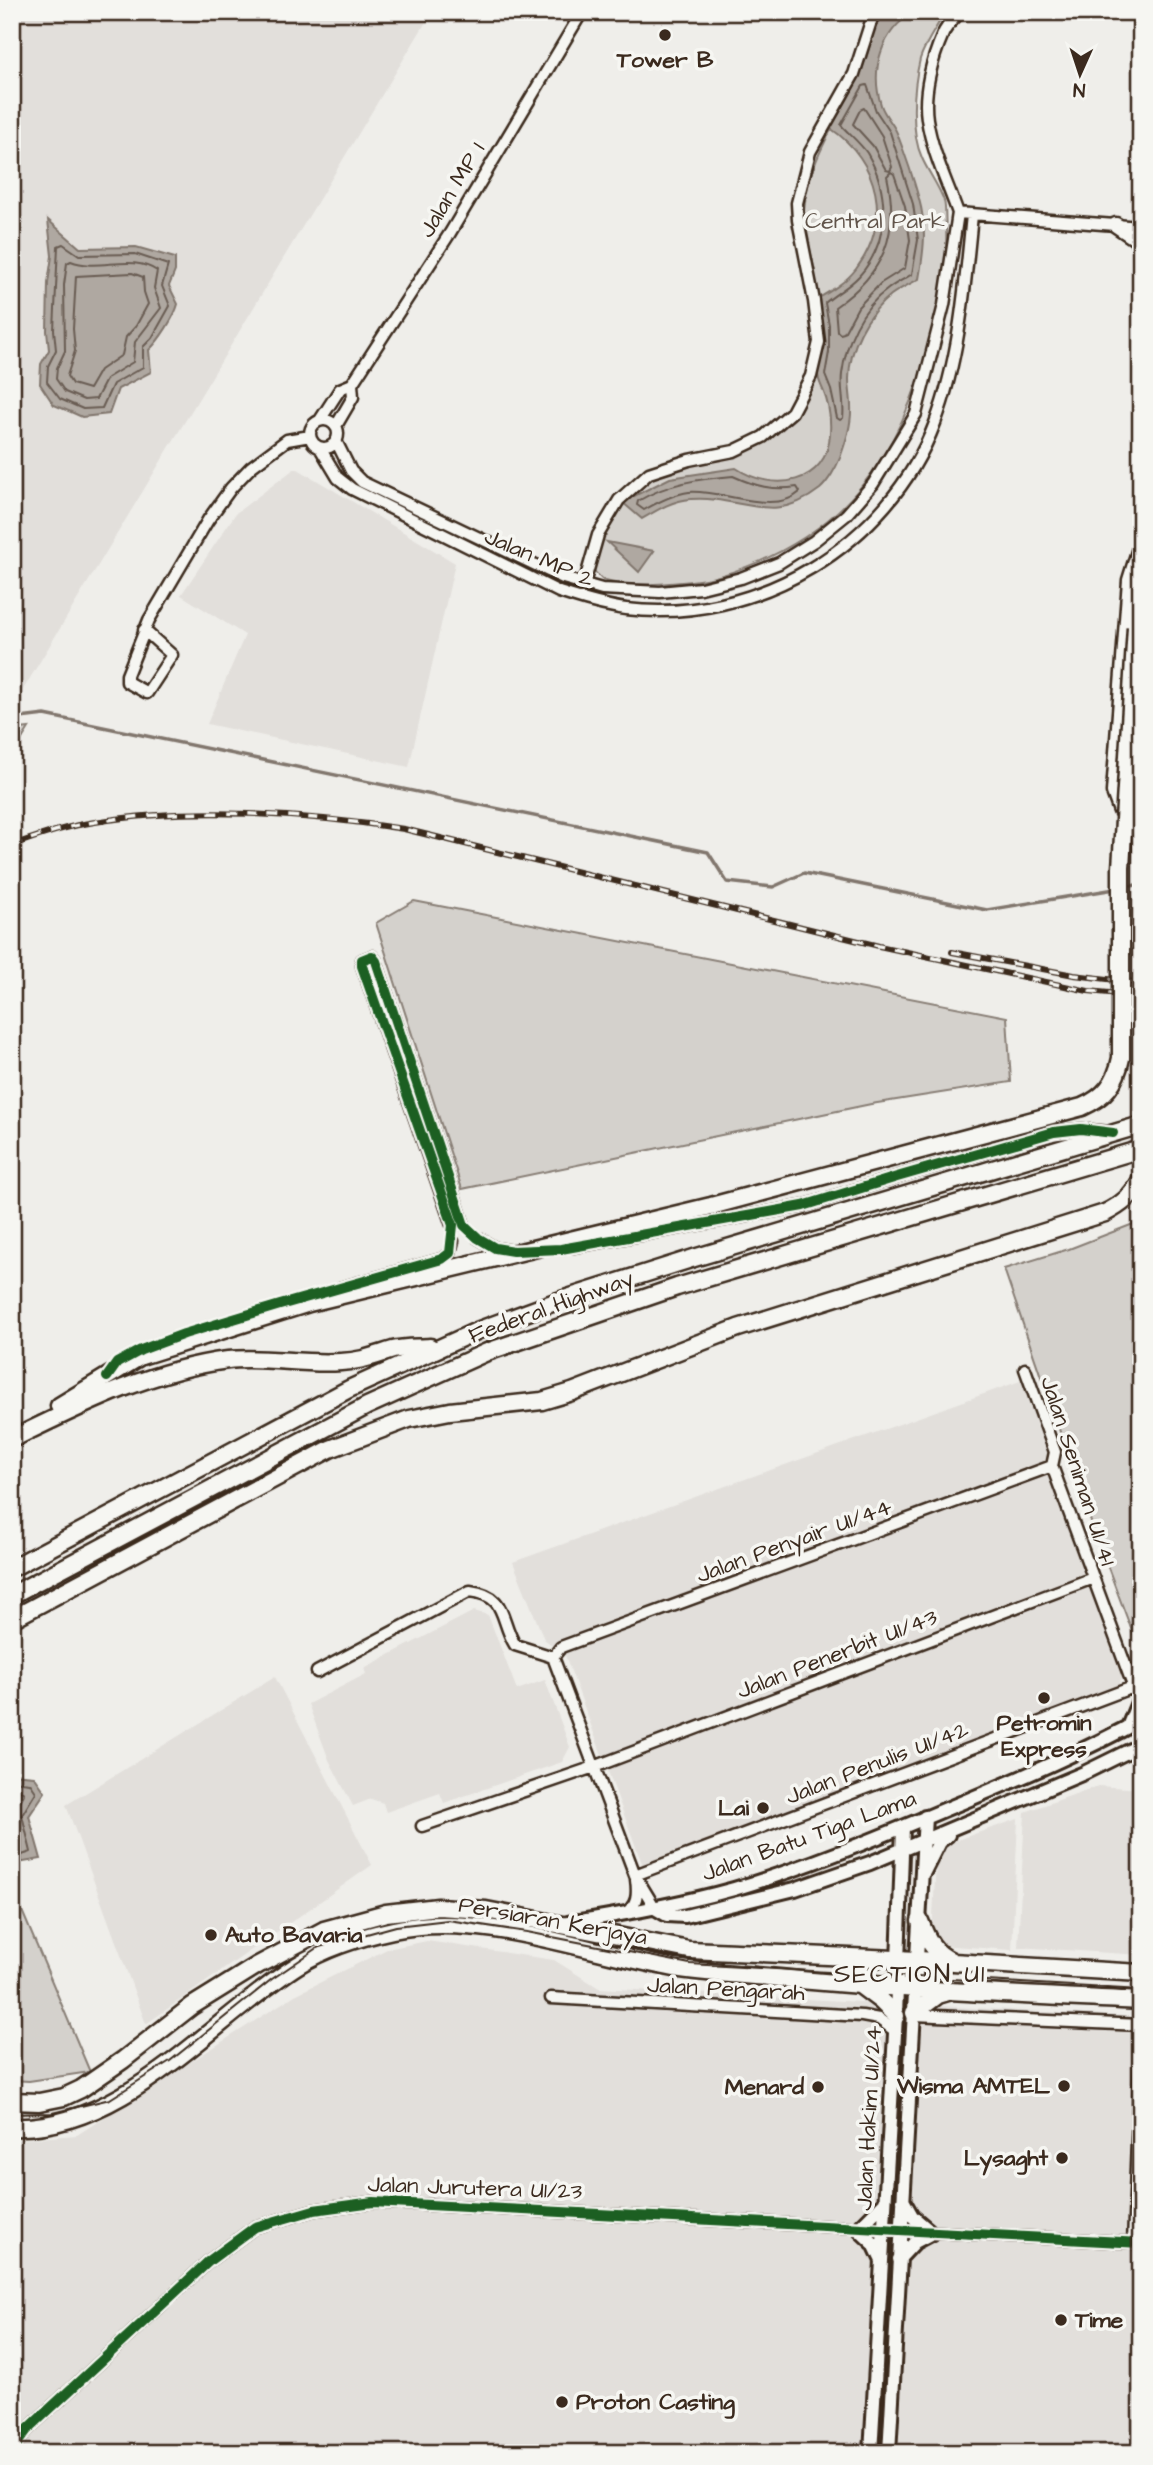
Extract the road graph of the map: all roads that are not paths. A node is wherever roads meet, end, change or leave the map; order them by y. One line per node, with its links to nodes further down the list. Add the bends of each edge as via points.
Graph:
1 (582, 12): 9 (street, Jalan MP 1, via 450,233)
2 (874, 12): 17 (street, via 854,74 810,152 797,203 819,342 811,376 792,412 763,437 734,451 649,473 619,500 598,535)
3 (960, 12): 4 (street, Jalan MP 2, via 944,32 927,92 927,118 937,158)
4 (958, 213): 5 (street); 17 (street, Jalan MP 2, via 944,305 916,414 873,484 846,515 791,556 741,578 660,592 624,592)
5 (972, 215): 6 (street); 14 (street, Jalan MP 2, via 950,372 934,424 911,471 856,537 787,581 747,597 705,607 660,610 625,609 559,592 352,489 338,478)
6 (1116, 225): 7 (street); 8 (main road)
7 (1141, 227)
8 (1141, 242)
9 (352, 384): 10 (street, Jalan MP 1, via 340,389); 11 (street, Jalan MP 1, via 353,397)
10 (320, 420): 11 (street); 12 (street, via 312,426)
11 (336, 426): 13 (street)
12 (310, 436): 14 (street); 18 (street, via 287,440 231,488)
13 (337, 441): 14 (street); 17 (street, Jalan MP 2, via 351,471 362,482)
14 (320, 448)
15 (1141, 545): 19 (main road, via 1130,580 1114,792 1121,811)
16 (1141, 560): 30 (main road, bridge, via 1121,882 1121,1058 1118,1074 1097,1100 758,1194 309,1303 141,1356)
17 (579, 583)
18 (144, 630): 18 (street, via 126,678 147,693 172,655)
19 (1141, 815)
20 (1141, 1125): 21 (main road, Federal Highway)
21 (1113, 1133): 26 (street, via 1054,1132 803,1206 561,1249 513,1251); 28 (main road, Federal Highway, via 580,1294)
22 (1141, 1149): 35 (main road, Federal Highway, via 677,1287 487,1352 368,1406)
23 (1141, 1180): 36 (main road, via 1121,1205 1105,1213 738,1328 572,1392 542,1401 409,1419 330,1449)
24 (464, 1225): 25 (street, via 376,961 368,956 362,965)
25 (453, 1228)
26 (478, 1238)
27 (453, 1241): 30 (street, via 450,1253 442,1259 184,1334 117,1363)
28 (439, 1346): 31 (main road, via 395,1349 365,1360 336,1363 271,1359 196,1366 112,1391); 33 (main road, Federal Highway)
29 (1025, 1368): 32 (street, Jalan Seniman U1/41, via 1055,1452)
30 (107, 1377): 31 (main road)
31 (12, 1437)
32 (1052, 1466): 34 (street, Jalan Seniman U1/41); 37 (street, Jalan Penyair U1/44, via 561,1647)
33 (12, 1568)
34 (1093, 1578): 39 (street, Jalan Seniman U1/41); 43 (street, Jalan Penerbit U1/43)
35 (12, 1595)
36 (12, 1619)
37 (553, 1657): 38 (street, via 515,1645 496,1601 486,1593 470,1591); 43 (street)
38 (317, 1672)
39 (1139, 1695): 41 (street); 52 (street, Jalan Penulis U1/42)
40 (1141, 1720): 41 (street, Jalan Batu Tiga Lama)
41 (1128, 1727): 44 (street, Jalan Batu Tiga Lama)
42 (1141, 1745): 47 (street, Jalan Batu Tiga Lama)
43 (594, 1767): 45 (street, Jalan Penerbit U1/43); 52 (street)
44 (925, 1817): 46 (street, Jalan Batu Tiga Lama); 48 (street, Jalan Hakim U1/24)
45 (422, 1826)
46 (903, 1827): 49 (street, Jalan Hakim U1/24); 54 (street, Jalan Batu Tiga Lama, via 735,1888)
47 (957, 1828): 48 (street, Jalan Batu Tiga Lama); 51 (street, via 939,1842)
48 (924, 1841): 49 (street, Jalan Batu Tiga Lama); 51 (street, Jalan Hakim U1/24)
49 (902, 1851): 50 (street, Jalan Batu Tiga Lama); 53 (street, Jalan Hakim U1/24)
50 (870, 1863): 53 (street, via 889,1863); 54 (street, Jalan Batu Tiga Lama, via 795,1889 685,1916)
51 (923, 1874): 56 (street, Jalan Hakim U1/24)
52 (635, 1875): 54 (street); 55 (street, via 636,1901)
53 (901, 1885): 58 (street, Jalan Hakim U1/24)
54 (655, 1908): 55 (street)
55 (624, 1914): 57 (street)
56 (920, 1921): 59 (street, Jalan Hakim U1/24); 60 (main road, via 939,1955)
57 (564, 1924): 58 (main road, Persiaran Kerjaya, via 689,1950); 72 (main road, Persiaran Kerjaya, via 438,1907 386,1913 324,1930 192,2006 81,2089 39,2102)
58 (898, 1959): 59 (main road, Persiaran Kerjaya); 63 (street, Jalan Hakim U1/24)
59 (918, 1960): 60 (main road, Persiaran Kerjaya); 64 (street, Jalan Hakim U1/24)
60 (955, 1962): 61 (main road, Persiaran Kerjaya)
61 (1141, 1973)
62 (860, 1986): 63 (main road, Persiaran Kerjaya); 69 (main road, via 881,2001); 73 (main road, Persiaran Kerjaya, via 680,1968 492,1930 448,1925 395,1929 337,1945 298,1965 140,2085 54,2124)
63 (897, 1989): 64 (main road, Persiaran Kerjaya); 69 (street, Jalan Hakim U1/24)
64 (916, 1990): 65 (main road, Persiaran Kerjaya); 68 (street, Jalan Hakim U1/24)
65 (950, 1992): 67 (main road, Persiaran Kerjaya); 68 (main road, via 937,1995)
66 (551, 1998): 69 (street, Jalan Pengarah, via 862,2016)
67 (1141, 2001)
68 (914, 2014): 70 (street); 74 (street, Jalan Hakim U1/24)
69 (896, 2023): 75 (street, Jalan Hakim U1/24)
70 (1141, 2025)
71 (1141, 2038): 80 (street)
72 (12, 2101)
73 (12, 2127)
74 (903, 2200): 78 (street, Jalan Hakim U1/24); 79 (street, via 912,2216)
75 (886, 2202): 76 (street); 77 (street, Jalan Hakim U1/24)
76 (858, 2229): 77 (street, Jalan Jurutera U1/23); 82 (street, via 874,2244); 83 (street, Jalan Jurutera U1/23, via 373,2202 314,2210 256,2227 209,2261 27,2430)
77 (884, 2231): 78 (street, Jalan Jurutera U1/23); 82 (street, Jalan Hakim U1/24)
78 (901, 2231): 79 (street, Jalan Jurutera U1/23); 81 (street, Jalan Hakim U1/24)
79 (932, 2233): 80 (street, Jalan Jurutera U1/23); 81 (street, via 915,2242)
80 (1137, 2243)
81 (900, 2259): 85 (street, Jalan Hakim U1/24)
82 (882, 2261): 84 (street, Jalan Hakim U1/24)
83 (12, 2450)
84 (871, 2453)
85 (890, 2453)

